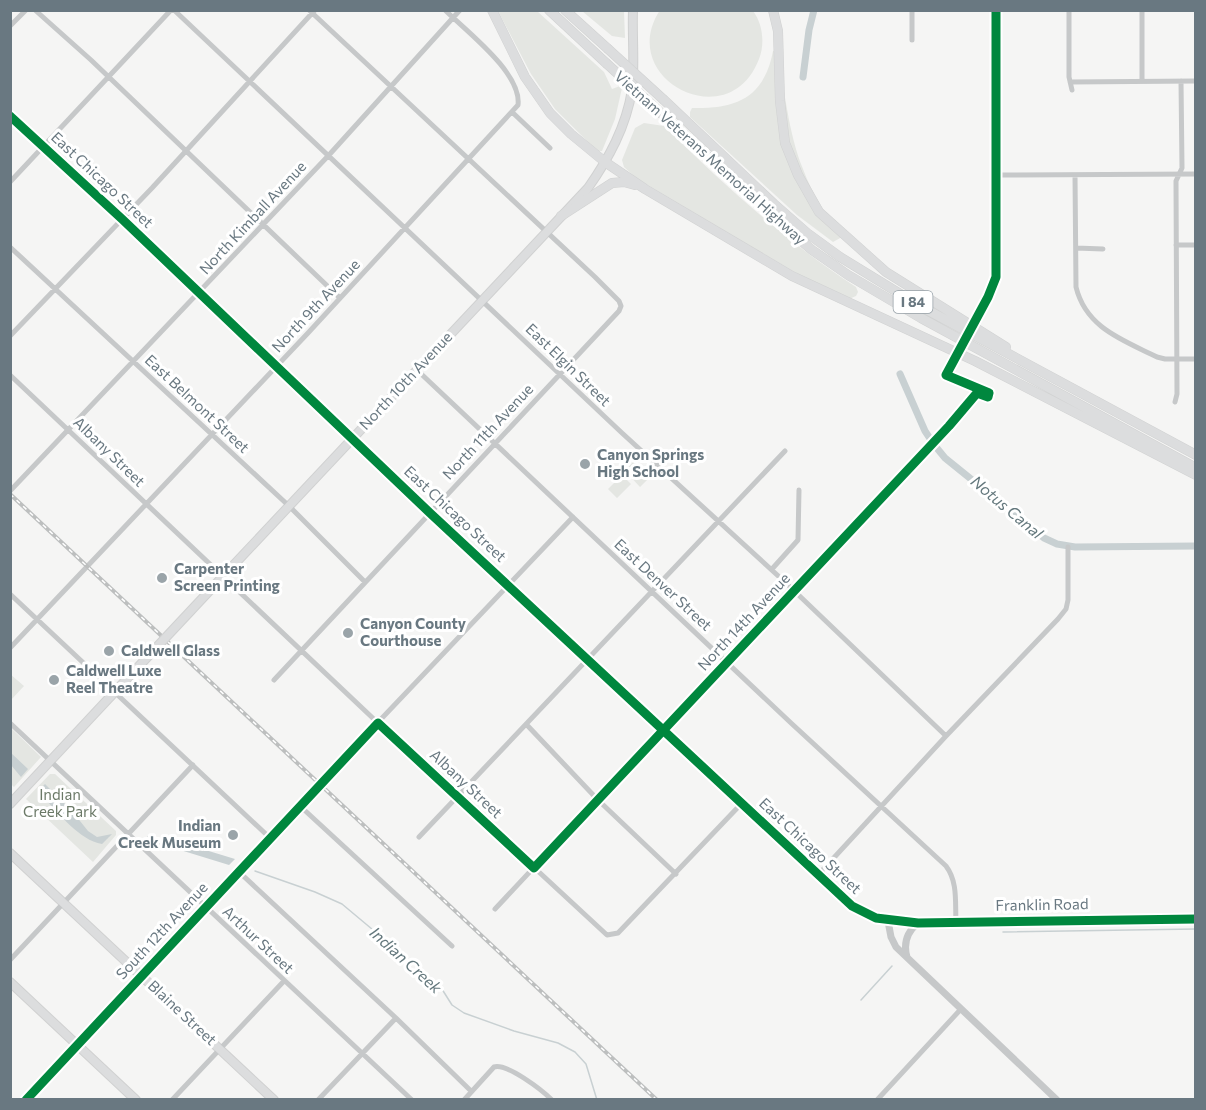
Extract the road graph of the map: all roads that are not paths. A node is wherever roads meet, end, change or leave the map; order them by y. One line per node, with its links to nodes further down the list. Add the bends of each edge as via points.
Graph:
1 (26, 10): 17 (street)
2 (35, 10): 19 (street)
3 (172, 10): 19 (street); 23 (street, East Elgin Street)
4 (445, 10): 16 (street)
5 (460, 10): 16 (street, North Kimball Avenue)
6 (492, 10): 34 (highway, via 537,95 571,134)
7 (549, 10): 73 (highway, Vietnam Veterans Memorial Highway / I 84, bridge, via 812,250 921,318)
8 (565, 10): 60 (highway, Vietnam Veterans Memorial Highway / I 84, bridge, via 807,233 920,306)
9 (633, 10): 34 (main road, North 10th Avenue, via 630,97 622,128)
10 (773, 10): 60 (highway, via 786,143 819,212 886,272)
11 (912, 10): 18 (street)
12 (996, 10): 38 (street)
13 (1069, 10): 24 (street)
14 (1142, 10): 20 (street)
15 (312, 12): 23 (street); 25 (street)
16 (453, 18): 25 (street, North Kimball Avenue); 27 (street, via 506,72 519,98)
17 (10, 26)
18 (912, 40)
19 (109, 76): 29 (street); 31 (street)
20 (1142, 81): 21 (street); 24 (street)
21 (1181, 81): 22 (street); 35 (street)
22 (1196, 81)
23 (250, 82): 31 (street); 32 (street, East Elgin Street)
24 (1070, 82): 26 (street)
25 (391, 86): 32 (street, North Kimball Avenue); 33 (street)
26 (1072, 90)
27 (512, 112): 30 (street); 33 (street, North 9th Avenue)
28 (10, 116): 29 (street, East Chicago Street)
29 (43, 146): 39 (street); 42 (street, East Chicago Street)
30 (550, 148)
31 (187, 150): 42 (street); 43 (street)
32 (329, 155): 43 (street, North Kimball Avenue); 44 (street, East Elgin Street)
33 (468, 159): 44 (street, North 9th Avenue); 45 (street)
34 (606, 162): 40 (highway); 41 (main road, North 10th Avenue)
35 (1179, 174): 36 (street); 37 (street); 46 (street)
36 (1196, 174)
37 (1075, 175): 38 (street); 49 (street)
38 (996, 176): 52 (street, via 996,276)
39 (10, 182)
40 (645, 189): 41 (highway, via 624,182 612,183); 74 (highway, via 792,276 975,361)
41 (561, 216): 45 (main road, North 10th Avenue)
42 (122, 219): 51 (street); 53 (street, East Chicago Street)
43 (263, 225): 53 (street, North Kimball Avenue); 54 (street)
44 (405, 227): 54 (street, North 9th Avenue); 55 (street, East Elgin Street)
45 (547, 232): 55 (main road, North 10th Avenue); 63 (street, North 11th Avenue, via 621,306)
46 (1176, 245): 47 (street); 58 (street)
47 (1196, 245)
48 (10, 247): 51 (street, East Belmont Street)
49 (1076, 248): 50 (street); 58 (street, via 1076,287 1086,312 1124,341 1157,357)
50 (1103, 249)
51 (56, 289): 56 (street); 59 (street, East Belmont Street)
52 (991, 290)
53 (199, 292): 59 (street, North Kimball Avenue); 61 (street, East Chicago Street)
54 (340, 298): 61 (street, North 9th Avenue)
55 (482, 300): 62 (main road, North 10th Avenue); 63 (street, East Elgin Street)
56 (10, 336)
57 (1196, 359): 58 (street)
58 (1177, 360): 66 (street)
59 (134, 362): 67 (street, North Kimball Avenue); 68 (street, East Belmont Street)
60 (1030, 364): 72 (highway, Vietnam Veterans Memorial Highway / I 84)
61 (277, 365): 68 (street, North 9th Avenue); 69 (street, East Chicago Street)
62 (417, 370): 69 (main road, North 10th Avenue); 70 (street, East Denver Street)
63 (560, 374): 70 (street, North 11th Avenue); 81 (street, East Elgin Street)
64 (10, 375): 67 (street, Albany Street)
65 (975, 396): 86 (street, North 14th Avenue)
66 (1175, 402)
67 (69, 430): 76 (street, North Kimball Avenue); 77 (street, Albany Street)
68 (212, 434): 77 (street, North 9th Avenue); 78 (street, East Belmont Street)
69 (352, 439): 78 (main road, North 10th Avenue); 79 (street, East Chicago Street)
70 (495, 442): 79 (street, North 11th Avenue); 80 (street, East Denver Street)
71 (785, 451): 81 (street)
72 (1196, 455)
73 (1196, 468)
74 (1196, 475)
75 (799, 490): 83 (street, via 798,540)
76 (10, 491)
77 (146, 505): 89 (street, North 9th Avenue); 91 (street, Albany Street)
78 (290, 506): 84 (street, East Belmont Street); 100 (main road, North 10th Avenue, bridge)
79 (430, 513): 84 (street, North 11th Avenue); 85 (street, East Chicago Street)
80 (573, 517): 85 (street, South 12th Avenue); 87 (street, East Denver Street)
81 (718, 521): 83 (street, East Elgin Street); 87 (street)
82 (1068, 547): 99 (street, via 1066,609)
83 (772, 569): 86 (street, East Elgin Street)
84 (365, 582): 91 (street, North 11th Avenue)
85 (508, 584): 92 (street, East Chicago Street); 96 (street, South 12th Avenue)
86 (793, 590): 93 (street, North 14th Avenue); 99 (street, East Elgin Street)
87 (651, 591): 92 (street); 93 (street, East Denver Street)
88 (10, 594): 89 (street)
89 (37, 620): 90 (street, North 9th Avenue); 101 (street)
90 (10, 648)
91 (301, 650): 94 (street, North 11th Avenue); 96 (street, Albany Street)
92 (588, 658): 97 (street); 98 (street, East Chicago Street)
93 (727, 663): 98 (street, North 14th Avenue); 107 (street, East Denver Street)
94 (274, 680)
95 (10, 723): 100 (street, Arthur Street)
96 (378, 723): 102 (street, Albany Street); 106 (street, South 12th Avenue)
97 (526, 724): 102 (street); 103 (street)
98 (664, 729): 103 (street, North 14th Avenue); 104 (street, East Chicago Street)
99 (946, 736): 107 (street)
100 (52, 761): 105 (main road, North 10th Avenue); 108 (street, Arthur Street)
101 (194, 765): 108 (street); 109 (street)
102 (457, 796): 110 (street); 112 (street, Albany Street)
103 (598, 800): 112 (street, North 14th Avenue); 114 (street)
104 (742, 803): 114 (street); 115 (street, East Chicago Street)
105 (10, 804)
106 (300, 806): 109 (street, South 12th Avenue); 123 (street)
107 (882, 808): 115 (street); 121 (street, East Denver Street, via 952,873)
108 (128, 834): 116 (street); 117 (street, Arthur Street)
109 (269, 837): 113 (street, South 12th Avenue)
110 (419, 837)
111 (10, 853): 116 (main road, Blaine Street)
112 (534, 868): 114 (street, Albany Street, via 608,935 618,933); 118 (street, North 14th Avenue)
113 (238, 871): 117 (street, South 12th Avenue); 130 (street)
114 (676, 874)
115 (818, 875): 120 (street, East Chicago Street, via 852,906)
116 (65, 903): 125 (street); 126 (main road, Blaine Street)
117 (205, 907): 126 (street, South 12th Avenue); 127 (street, Arthur Street)
118 (495, 909)
119 (1196, 919): 121 (street, Franklin Road)
120 (888, 921): 122 (street, Franklin Road); 124 (street, via 896,947)
121 (956, 922): 122 (street, Franklin Road)
122 (918, 923): 124 (street, via 905,942)
123 (452, 946)
124 (907, 958): 129 (street)
125 (10, 960)
126 (141, 975): 131 (street, South 12th Avenue); 132 (main road, Blaine Street)
127 (284, 981): 132 (street); 133 (street, Arthur Street)
128 (10, 982): 131 (main road)
129 (961, 1009): 143 (street); 144 (street)
130 (396, 1018): 133 (street); 134 (street)
131 (78, 1044): 135 (street, South 12th Avenue); 136 (main road)
132 (220, 1049): 137 (street); 138 (main road, Blaine Street)
133 (363, 1053): 139 (street); 140 (street, Arthur Street)
134 (471, 1091): 141 (street); 142 (street, via 498,1066)
135 (26, 1100)
136 (136, 1100)
137 (172, 1100)
138 (274, 1100)
139 (318, 1100)
140 (412, 1100)
141 (464, 1100)
142 (552, 1100)
143 (877, 1100)
144 (1057, 1100)

